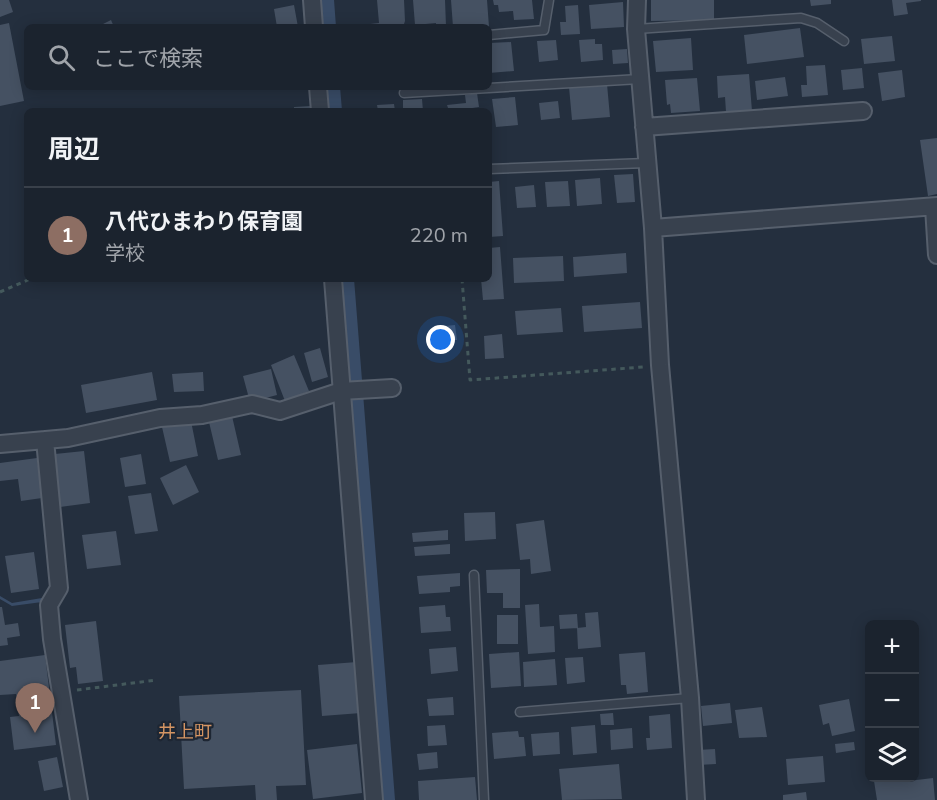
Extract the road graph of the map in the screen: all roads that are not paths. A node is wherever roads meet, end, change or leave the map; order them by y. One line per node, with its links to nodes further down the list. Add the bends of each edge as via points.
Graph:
1 (312, 0): 4 (street)
2 (549, 0): 6 (lane, via 543,30)
3 (637, 0): 5 (street)
4 (314, 24)
5 (636, 29): 7 (lane, via 801,18 817,23); 8 (street)
6 (492, 35)
7 (844, 41)
8 (640, 79): 9 (lane); 15 (street)
9 (492, 88)
10 (318, 90): 13 (street)
11 (455, 90): 12 (lane)
12 (404, 93)
13 (320, 108)
14 (863, 111): 15 (street)
15 (644, 127): 16 (street)
16 (646, 163): 17 (lane); 19 (street)
17 (492, 169)
18 (935, 206): 19 (street); 20 (street)
19 (653, 228): 27 (street, via 660,365)
20 (937, 255)
21 (333, 282): 23 (street)
22 (392, 388): 23 (street)
23 (341, 391): 24 (street, via 280,411 252,404); 30 (street)
24 (45, 440): 25 (street); 29 (street, via 59,588 49,605 52,639)
25 (0, 444)
26 (474, 575): 31 (lane)
27 (690, 698): 28 (lane); 32 (street)
28 (520, 712)
29 (79, 800)
30 (374, 800)
31 (484, 800)
32 (696, 800)

